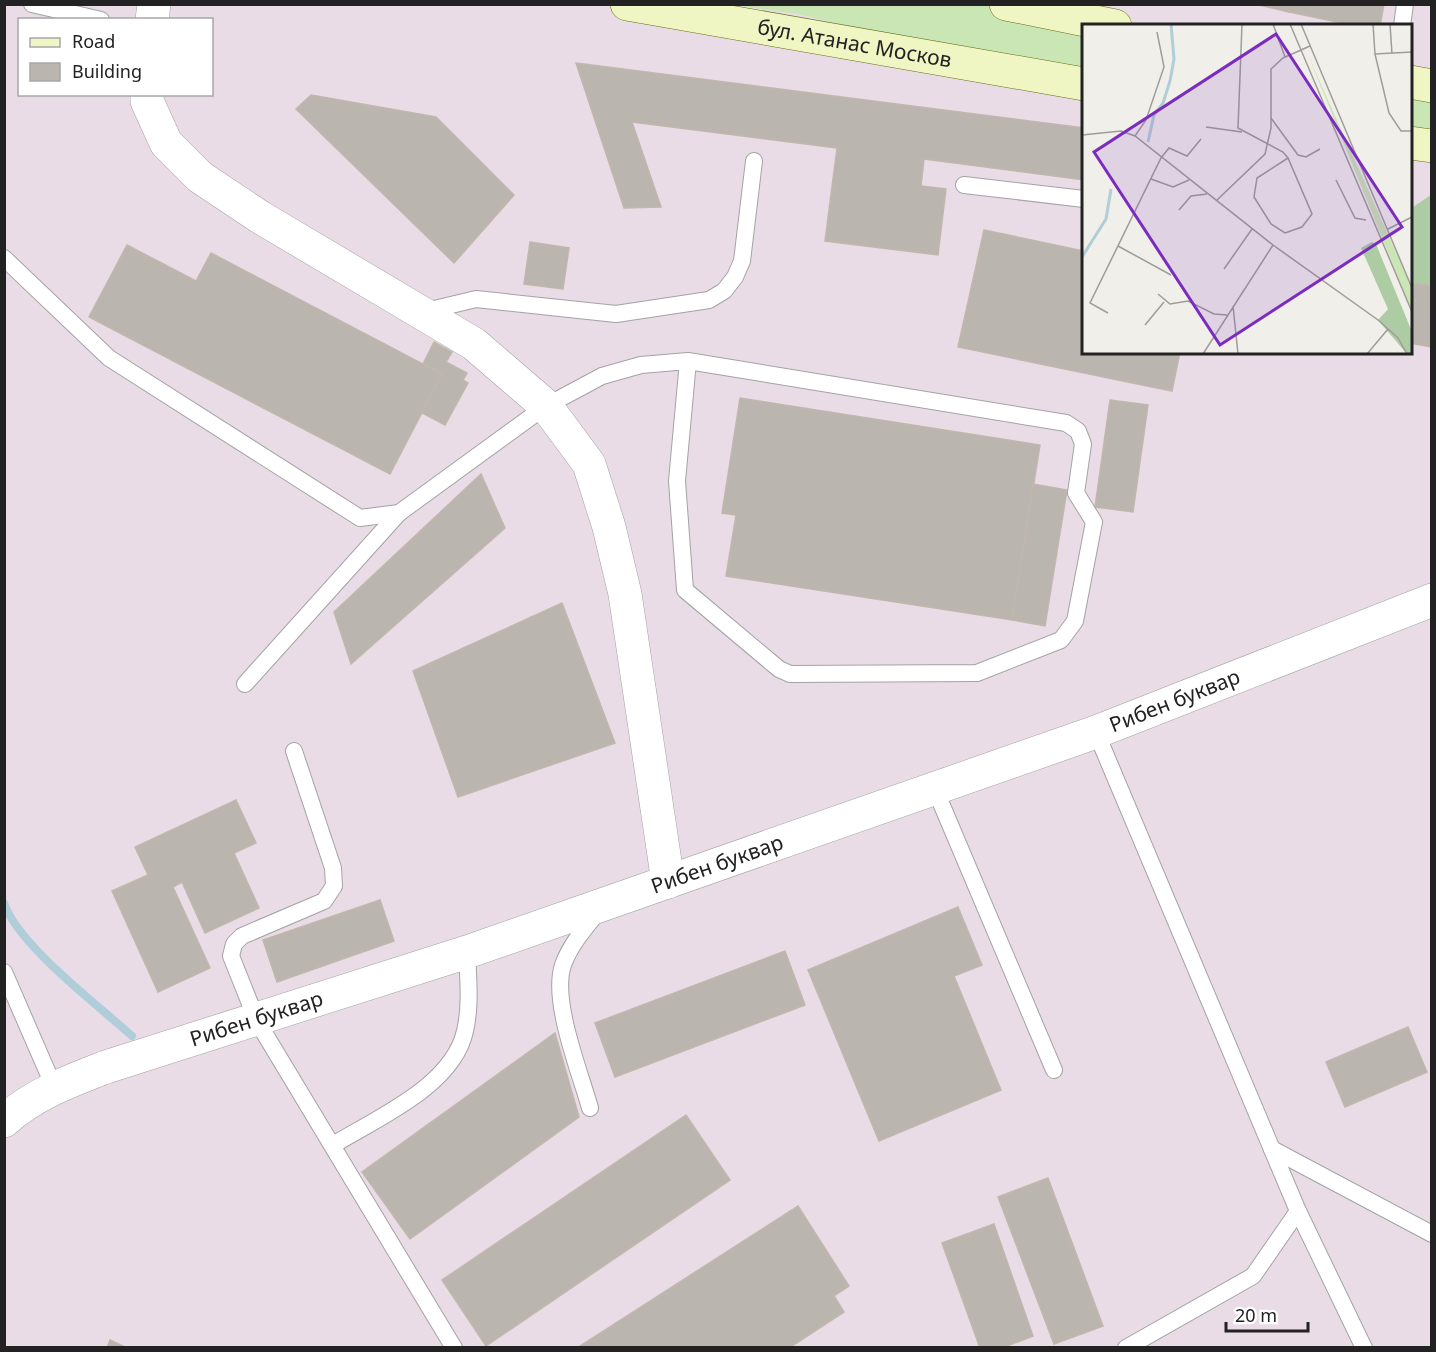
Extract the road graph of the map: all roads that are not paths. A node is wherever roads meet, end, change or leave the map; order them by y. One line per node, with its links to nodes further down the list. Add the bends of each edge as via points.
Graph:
1 (32, 4): 5 (lane)
2 (627, 4): 9 (main road, бул. Атанас Москов)
3 (1006, 4): 6 (main road)
4 (1405, 4): 7 (lane)
5 (92, 18)
6 (1105, 24)
7 (1402, 24)
8 (1412, 82): 10 (main road)
9 (1082, 84)
10 (1431, 86)
11 (147, 96): 18 (street, via 166,143 200,177)
12 (1412, 142): 13 (main road)
13 (1431, 146)
14 (754, 161): 18 (lane, via 742,261 724,291 709,300 616,314 476,299)
15 (964, 185): 16 (lane)
16 (1082, 199)
17 (4, 258): 21 (lane, via 109,358 360,518)
18 (421, 312): 20 (street, via 474,344)
19 (688, 361): 19 (lane, via 1066,423 1078,432 1083,444 1076,493 1094,522 1070,632 1061,640 977,673 790,674 779,669 685,590 677,481); 20 (lane, via 641,365 602,376)
20 (546, 406): 21 (lane); 27 (street, via 589,464 609,527 625,594)
21 (399, 513): 23 (lane)
22 (1431, 600): 24 (street, Рибен буквар)
23 (245, 684)
24 (1096, 732): 26 (street, Рибен буквар); 37 (lane)
25 (294, 751): 31 (lane, via 335,877 334,886 324,900 242,936 234,944 231,956)
26 (935, 789): 27 (street, Рибен буквар); 32 (lane)
27 (668, 882): 28 (street, Рибен буквар)
28 (604, 904): 29 (street, Рибен буквар); 34 (lane, via 576,938 562,967 559,999)
29 (467, 952): 31 (street, Рибен буквар); 36 (lane, via 465,1033 453,1060 430,1085)
30 (4, 972): 33 (lane)
31 (257, 1021): 33 (street, Рибен буквар); 36 (lane)
32 (1054, 1071)
33 (54, 1087): 35 (street, Рибен буквар)
34 (590, 1108)
35 (4, 1120)
36 (333, 1145): 40 (lane)
37 (1272, 1149): 38 (lane); 39 (lane)
38 (1298, 1211): 41 (lane, via 1253,1276); 42 (lane)
39 (1431, 1234)
40 (454, 1347)
41 (1126, 1347)
42 (1364, 1347)

